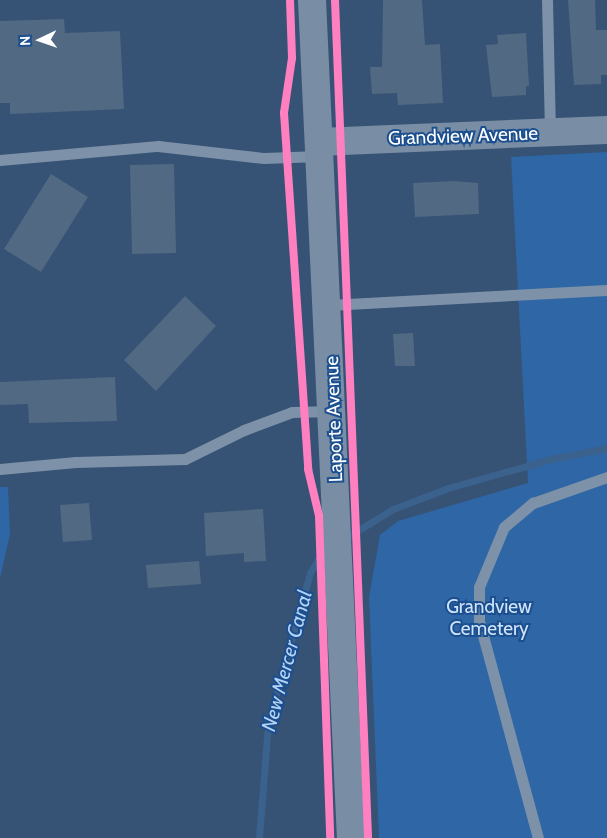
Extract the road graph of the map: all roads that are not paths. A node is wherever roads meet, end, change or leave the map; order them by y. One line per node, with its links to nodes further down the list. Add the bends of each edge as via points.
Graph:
1 (312, 0): 5 (street, Laporte Avenue)
2 (547, 0): 4 (lane)
3 (607, 130): 4 (street, Grandview Avenue)
4 (550, 133): 5 (street, Grandview Avenue)
5 (319, 149): 6 (lane, via 264,158 158,146); 8 (street, Laporte Avenue)
6 (0, 160)
7 (607, 290): 8 (lane)
8 (329, 305): 9 (street, Laporte Avenue)
9 (334, 411): 10 (lane, via 292,412 244,430 186,459 76,462); 12 (street, Laporte Avenue)
10 (0, 469)
11 (607, 477): 13 (lane, via 533,503 504,527 479,587 479,621)
12 (351, 838)
13 (538, 838)

